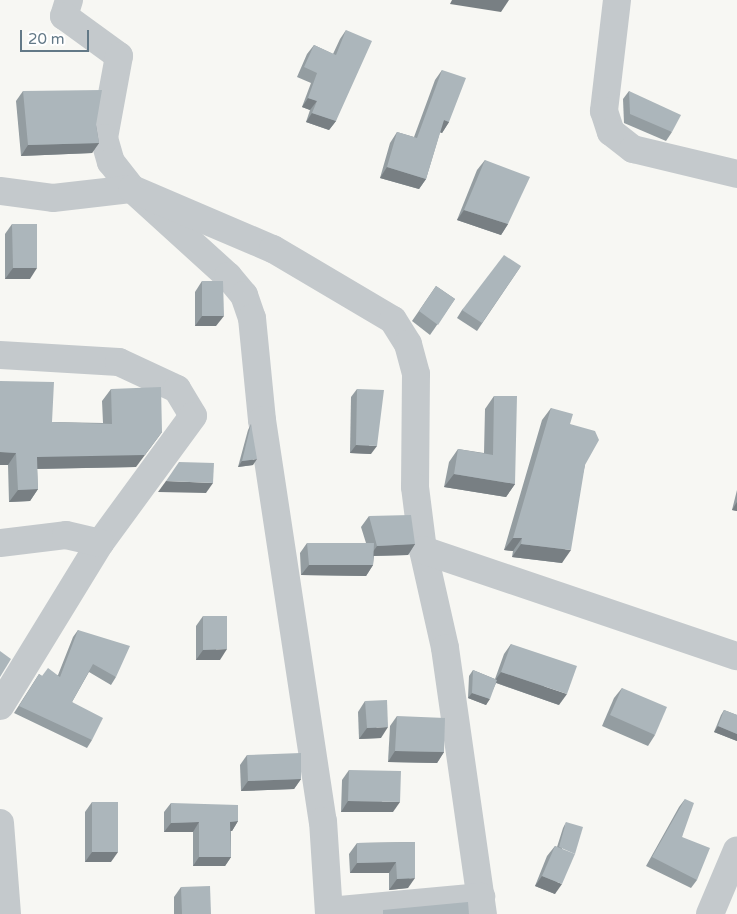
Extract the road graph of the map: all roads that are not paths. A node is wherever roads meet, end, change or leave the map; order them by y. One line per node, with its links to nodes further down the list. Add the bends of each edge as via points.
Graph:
1 (69, 0): 4 (street, via 64,16 119,56 104,138 111,162)
2 (617, 0): 3 (street, via 604,111 611,132 633,149)
3 (737, 174)
4 (132, 189): 5 (street, via 53,198); 9 (street, via 273,249 393,320 408,344 416,374 415,487); 15 (street, via 228,276 244,295 252,318 262,420 323,821)
5 (0, 191)
6 (0, 355): 8 (street, via 119,362 177,389 193,416)
7 (0, 543): 8 (street, via 66,535)
8 (100, 543): 11 (street)
9 (422, 550): 10 (street); 14 (street, via 445,648)
10 (737, 656)
11 (0, 706)
12 (0, 823): 16 (street)
13 (737, 850): 17 (street)
14 (482, 906): 15 (street)
15 (329, 912)
16 (7, 914)
17 (710, 914)

